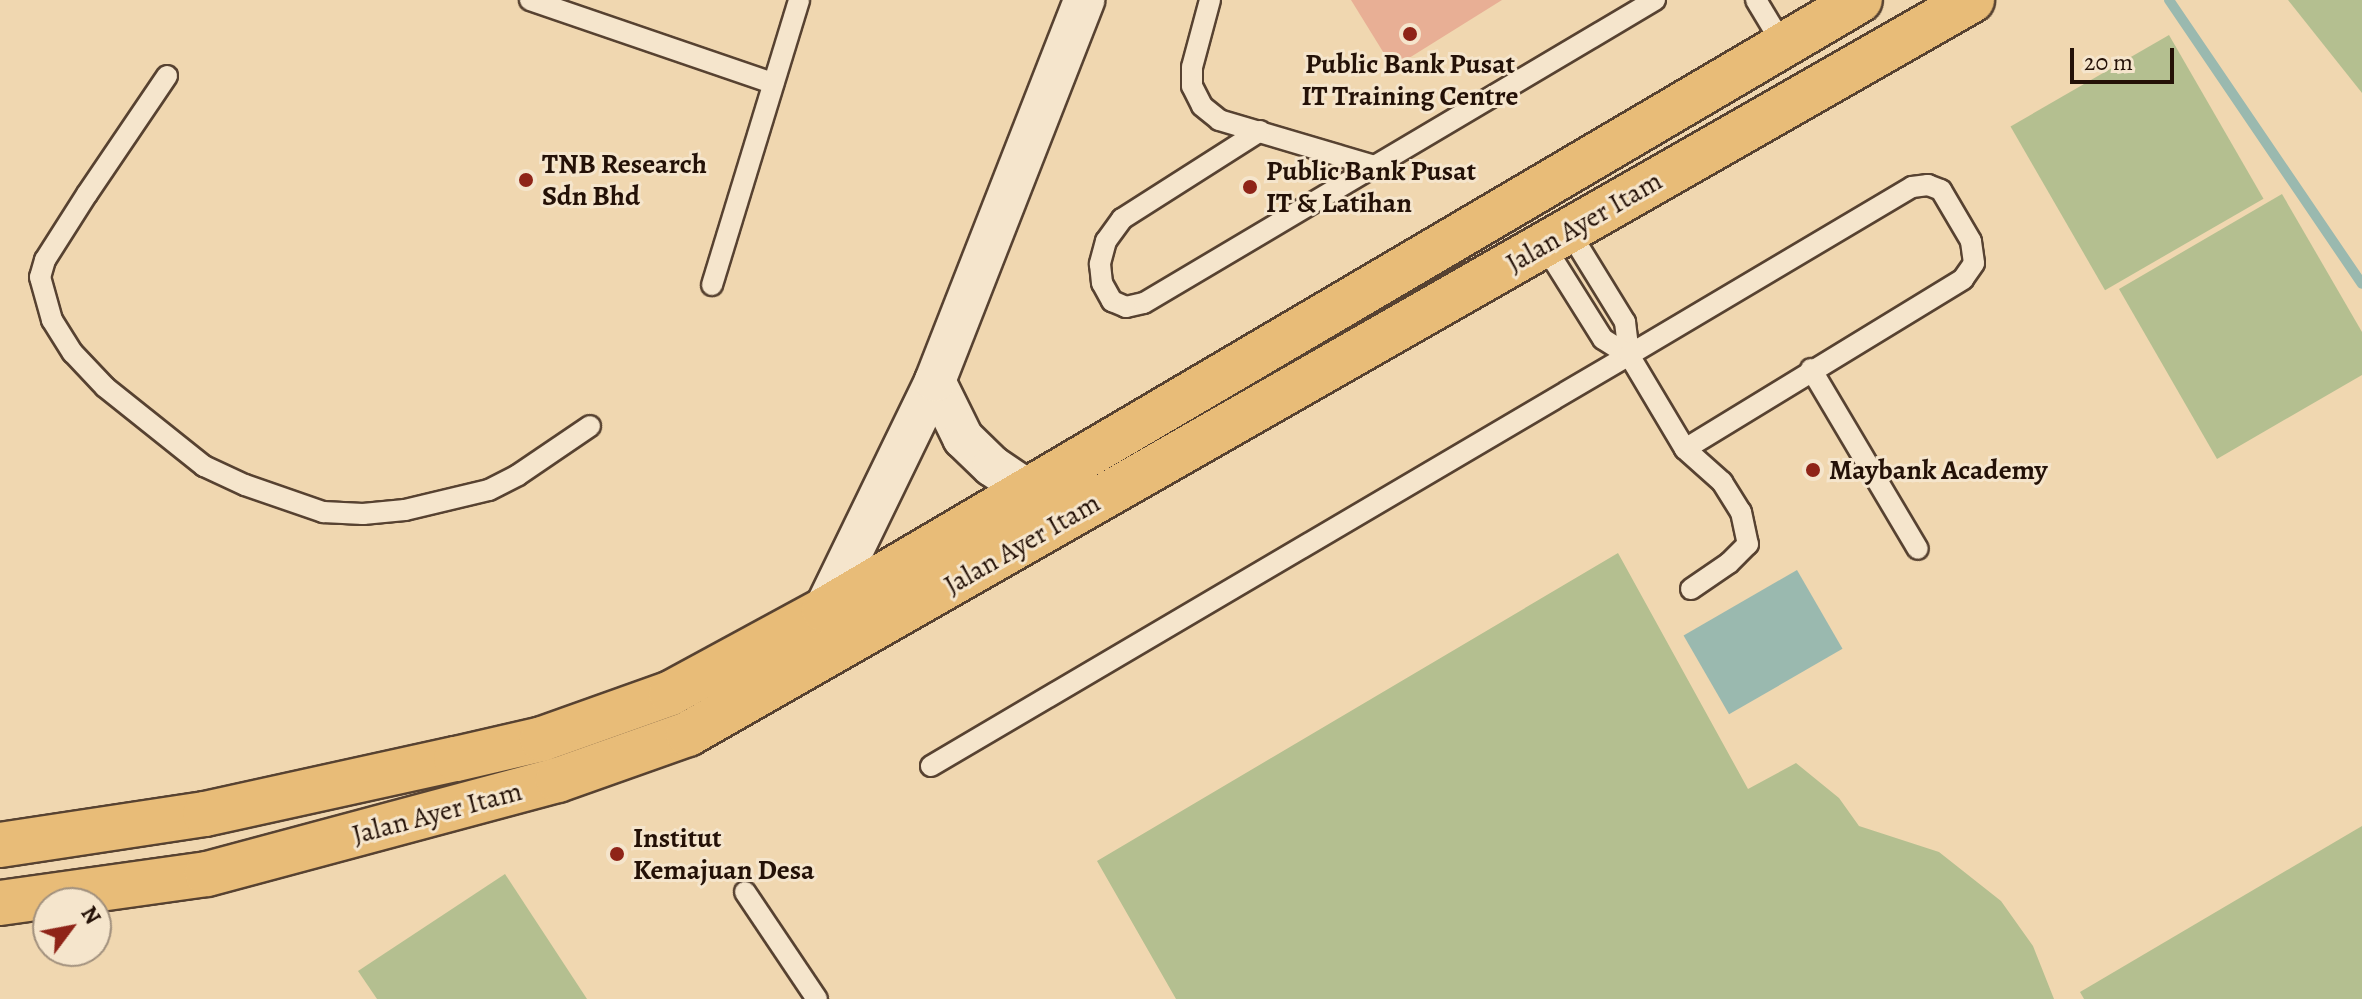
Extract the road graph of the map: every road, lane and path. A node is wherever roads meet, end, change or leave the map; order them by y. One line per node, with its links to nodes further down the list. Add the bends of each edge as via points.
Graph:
1 (530, 0): 11 (lane)
2 (799, 0): 11 (lane)
3 (1084, 0): 18 (street)
4 (1210, 0): 12 (lane, via 1192,86 1202,106 1219,120)
5 (1655, 0): 13 (lane)
6 (1756, 0): 9 (lane)
7 (1972, 0): 14 (main road, Jalan Ayer Itam)
8 (1849, 3): 9 (main road, Jalan Ayer Itam)
9 (1783, 45): 21 (main road, Jalan Ayer Itam)
10 (167, 76): 19 (lane, via 45,260 40,277 52,320 73,353 105,387 204,466 323,512 405,510 489,490)
11 (773, 83): 15 (lane)
12 (1260, 131): 13 (lane); 13 (lane, via 1122,219 1106,241 1100,264 1112,301 1126,307 1144,303)
13 (1378, 167)
14 (1556, 238): 16 (lane, via 1603,339); 16 (lane, via 1625,322); 28 (main road, Jalan Ayer Itam, via 688,734 558,780 207,874)
15 (712, 285)
16 (1629, 355): 17 (lane, via 1912,187 1941,190 1971,241 1974,263 1963,279); 20 (lane); 25 (lane)
17 (1811, 369): 20 (lane); 22 (lane)
18 (935, 381): 21 (street, via 963,438); 24 (street)
19 (590, 426)
20 (1685, 449): 23 (lane, via 1722,482 1741,512 1748,544)
21 (1026, 489): 24 (main road, Jalan Ayer Itam)
22 (1918, 549)
23 (1691, 589)
24 (824, 610): 26 (main road, Jalan Ayer Itam, via 671,693 542,739 205,814)
25 (931, 766)
26 (0, 845)
27 (745, 892): 29 (lane)
28 (0, 903)
29 (817, 999)

